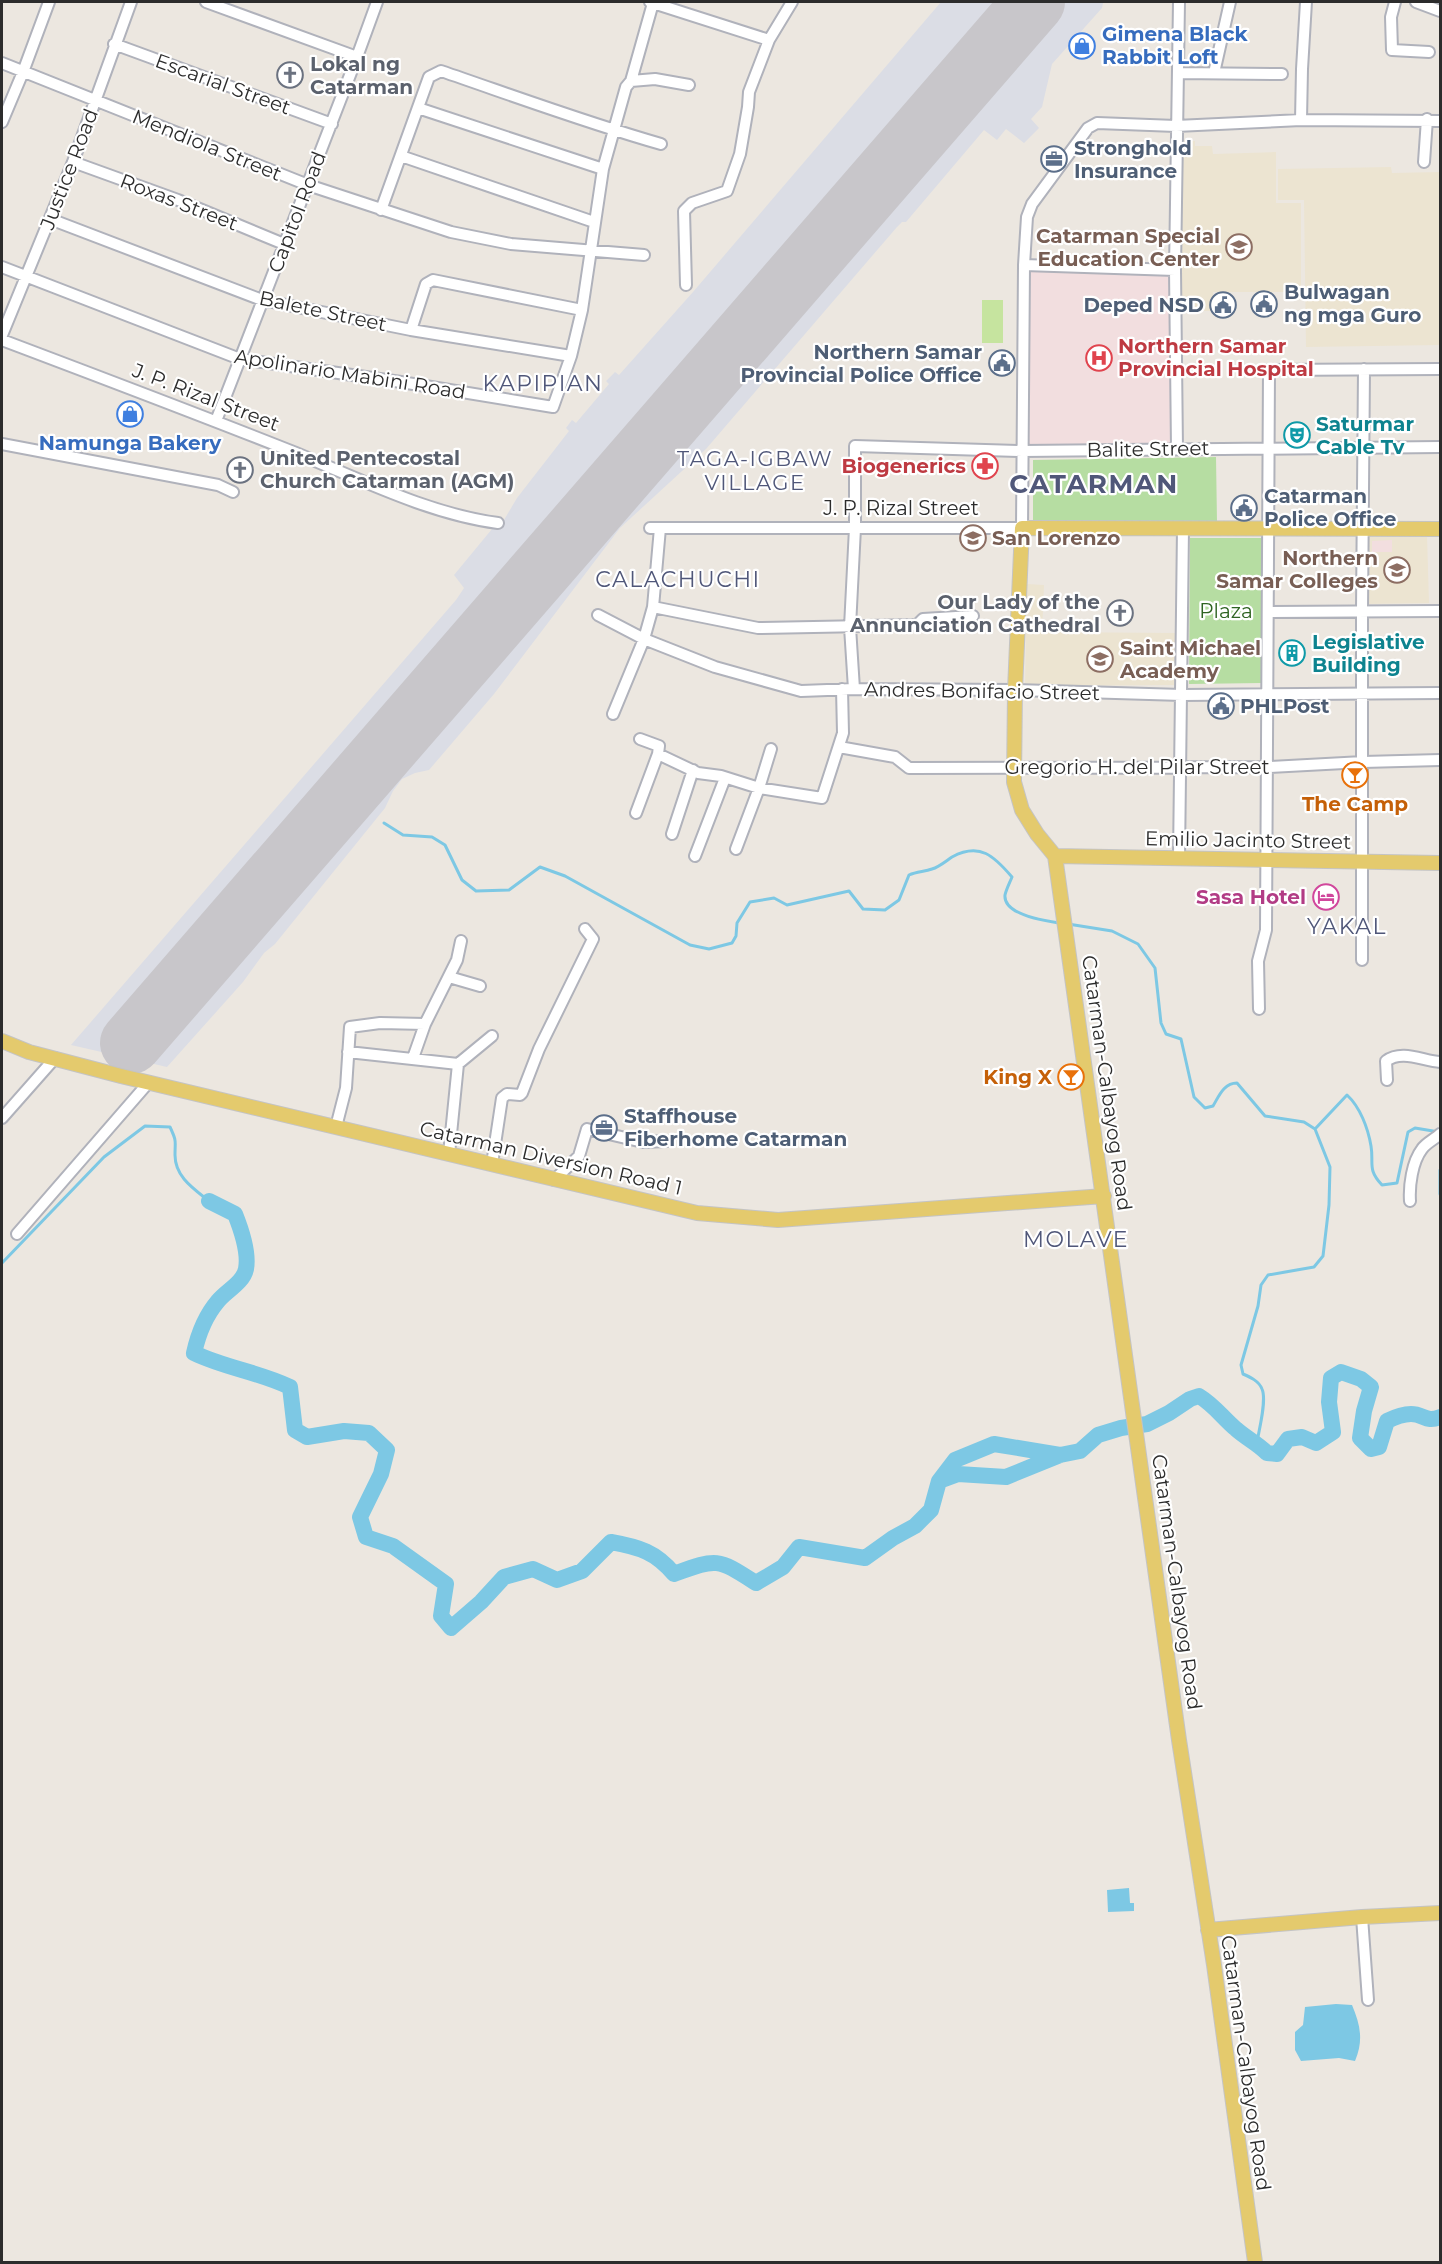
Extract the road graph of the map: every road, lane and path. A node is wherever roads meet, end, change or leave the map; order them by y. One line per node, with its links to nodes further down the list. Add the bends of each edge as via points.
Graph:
1 (131, 2): 14 (street, Justice Road)
2 (206, 2): 16 (street)
3 (377, 2): 16 (street, Capitol Road)
4 (652, 2): 13 (street); 22 (street, Apolinario Mabini Road)
5 (792, 2): 13 (street)
6 (1179, 2): 19 (street)
7 (1230, 2): 20 (street)
8 (1306, 2): 27 (street)
9 (1395, 2): 15 (street, via 1391,17 1392,50)
10 (1416, 2): 12 (street)
11 (45, 3): 18 (street)
12 (1440, 11)
13 (769, 40): 49 (street, via 748,92 740,154 727,191 692,203 684,211)
14 (114, 44): 24 (street, Justice Road); 30 (street, Escarial Street)
15 (1429, 52)
16 (357, 57): 30 (street, Capitol Road)
17 (2, 63): 18 (street, Mendiola Street)
18 (23, 72): 24 (street, Mendiola Street); 29 (street)
19 (1179, 73): 20 (street); 31 (street)
20 (1214, 73): 21 (street)
21 (1282, 74)
22 (631, 81): 23 (street, via 655,79); 32 (street, Apolinario Mabini Road)
23 (689, 84)
24 (96, 100): 35 (street, Justice Road); 38 (street, Mendiola Street)
25 (418, 108): 32 (street, via 429,77 441,71); 34 (street); 37 (street)
26 (1426, 119): 27 (street); 28 (street); 36 (street)
27 (1301, 120): 31 (street)
28 (1440, 120)
29 (2, 123)
30 (332, 124): 38 (street, Capitol Road)
31 (1176, 126): 45 (street, via 1097,123 1088,128 1032,204 1027,216); 47 (street)
32 (612, 130): 33 (street); 37 (street, Apolinario Mabini Road)
33 (661, 144)
34 (401, 156): 39 (street); 41 (street)
35 (73, 162): 40 (street, Justice Road); 42 (street, Roxas Street)
36 (1424, 162)
37 (603, 169): 41 (street, Apolinario Mabini Road)
38 (308, 185): 39 (street, Mendiola Street); 42 (street, Capitol Road)
39 (381, 210): 43 (street, Mendiola Street, via 451,232 511,244)
40 (50, 219): 48 (street, Justice Road); 50 (street, Balete Street)
41 (594, 222): 43 (street, Apolinario Mabini Road)
42 (284, 244): 50 (street, Capitol Road)
43 (591, 252): 44 (street, Mendiola Street); 51 (street, Apolinario Mabini Road)
44 (644, 255)
45 (1024, 265): 47 (street); 65 (street)
46 (2, 267): 48 (street, Apolinario Mabini Road)
47 (1175, 270): 64 (street)
48 (25, 277): 53 (street, Justice Road); 56 (street, Apolinario Mabini Road)
49 (686, 285)
50 (262, 300): 52 (street, Balete Street); 56 (street, Capitol Road)
51 (582, 310): 52 (street, via 433,280 426,284); 55 (street, Apolinario Mabini Road)
52 (411, 330): 55 (street, Balete Street)
53 (2, 335)
54 (2, 340): 59 (street, J. P. Rizal Street)
55 (571, 356): 56 (street, Apolinario Mabini Road, via 553,408)
56 (240, 359): 59 (street, Capitol Road)
57 (1364, 369): 58 (street); 62 (street, via 1269,370); 63 (street)
58 (1440, 369)
59 (216, 422): 67 (street, J. P. Rizal Street, via 427,505)
60 (2, 444): 66 (street, via 218,485)
61 (1440, 447): 63 (street, Balite Street)
62 (1269, 448): 63 (street, Balite Street); 64 (street, Balite Street); 71 (street)
63 (1363, 448): 72 (street)
64 (1178, 449): 65 (street, Balite Street)
65 (1022, 451): 68 (street, Balite Street, via 855,446); 69 (street)
66 (233, 492)
67 (498, 523)
68 (855, 528): 69 (street, J. P. Rizal Street); 74 (street, J. P. Rizal Street, via 655,528); 80 (street)
69 (1022, 528): 70 (main road, J. P. Rizal Street); 84 (main road)
70 (1183, 528): 71 (main road, J. P. Rizal Street); 88 (street)
71 (1269, 529): 72 (main road, J. P. Rizal Street); 77 (street)
72 (1362, 529): 73 (main road, J. P. Rizal Street); 75 (street)
73 (1440, 529)
74 (653, 607): 80 (street, via 758,628); 81 (street)
75 (1362, 611): 76 (street); 77 (street); 87 (street)
76 (1440, 611)
77 (1269, 612): 86 (street)
78 (597, 615): 81 (street, Andres Bonifacio Street)
79 (973, 616): 80 (street, via 923,619 917,625)
80 (850, 627): 83 (street)
81 (644, 639): 82 (street, Andres Bonifacio Street, via 715,667 801,691); 89 (street)
82 (842, 689): 83 (street, Andres Bonifacio Street); 91 (street, via 843,733)
83 (854, 689): 84 (street, Andres Bonifacio Street)
84 (1015, 690): 88 (street, Andres Bonifacio Street); 97 (main road)
85 (1440, 693): 87 (street, Andres Bonifacio Street)
86 (1268, 694): 87 (street, Andres Bonifacio Street); 88 (street, Andres Bonifacio Street); 96 (street)
87 (1362, 694): 95 (street)
88 (1182, 695): 98 (street)
89 (613, 714)
90 (640, 740): 93 (street, via 659,746)
91 (839, 747): 97 (street, Gregorio H. del Pilar Street, via 895,757 909,768); 101 (street, via 822,798)
92 (771, 749): 101 (street)
93 (658, 754): 99 (street); 102 (street)
94 (1440, 760): 95 (street, Gregorio H. del Pilar Street)
95 (1363, 762): 96 (street, Gregorio H. del Pilar Street); 109 (street)
96 (1268, 767): 98 (street, Gregorio H. del Pilar Street); 108 (street)
97 (1013, 768): 98 (street, Gregorio H. del Pilar Street); 106 (main road, via 1022,810)
98 (1181, 768): 107 (street)
99 (693, 771): 100 (street); 103 (street)
100 (725, 778): 101 (street); 105 (street)
101 (759, 788): 104 (street)
102 (636, 813)
103 (672, 834)
104 (736, 849)
105 (695, 856)
106 (1055, 856): 107 (main road, Emilio Jacinto Street); 134 (main road, Catarman-Calbayog Road)
107 (1179, 858): 108 (main road, Emilio Jacinto Street)
108 (1267, 860): 109 (main road, Emilio Jacinto Street); 116 (street, via 1266,930 1258,961)
109 (1363, 861): 110 (main road, Emilio Jacinto Street); 113 (street)
110 (1440, 863)
111 (585, 929): 132 (street, via 593,939 522,1093 502,1098)
112 (461, 941): 114 (street)
113 (1362, 960)
114 (449, 977): 115 (street); 117 (street)
115 (480, 986)
116 (1259, 1009)
117 (425, 1024): 120 (street, via 350,1027); 122 (street)
118 (492, 1036): 124 (street)
119 (2, 1041): 121 (main road, Catarman Diversion Road 1)
120 (348, 1052): 122 (street); 128 (street, via 346,1088)
121 (55, 1058): 126 (main road, Catarman Diversion Road 1); 127 (street)
122 (413, 1058): 124 (street)
123 (1440, 1062): 125 (street, via 1393,1056 1386,1061)
124 (458, 1064): 131 (street)
125 (1387, 1080)
126 (149, 1082): 128 (main road, Catarman Diversion Road 1); 136 (street)
127 (2, 1118)
128 (336, 1127): 131 (main road, Catarman Diversion Road 1)
129 (1438, 1137): 135 (street, via 1422,1149 1414,1167)
130 (667, 1141): 133 (street, via 644,1142 587,1129 579,1156)
131 (449, 1154): 132 (main road, Catarman Diversion Road 1)
132 (492, 1164): 133 (main road, Catarman Diversion Road 1)
133 (554, 1180): 134 (main road, Catarman Diversion Road 1, via 697,1213 778,1220)
134 (1104, 1196): 139 (main road, Catarman-Calbayog Road)
135 (1410, 1201)
136 (17, 1234)
137 (1440, 1912): 138 (main road)
138 (1362, 1917): 139 (main road); 140 (street)
139 (1208, 1930): 141 (main road, Catarman-Calbayog Road)
140 (1368, 2000)
141 (1255, 2262)

